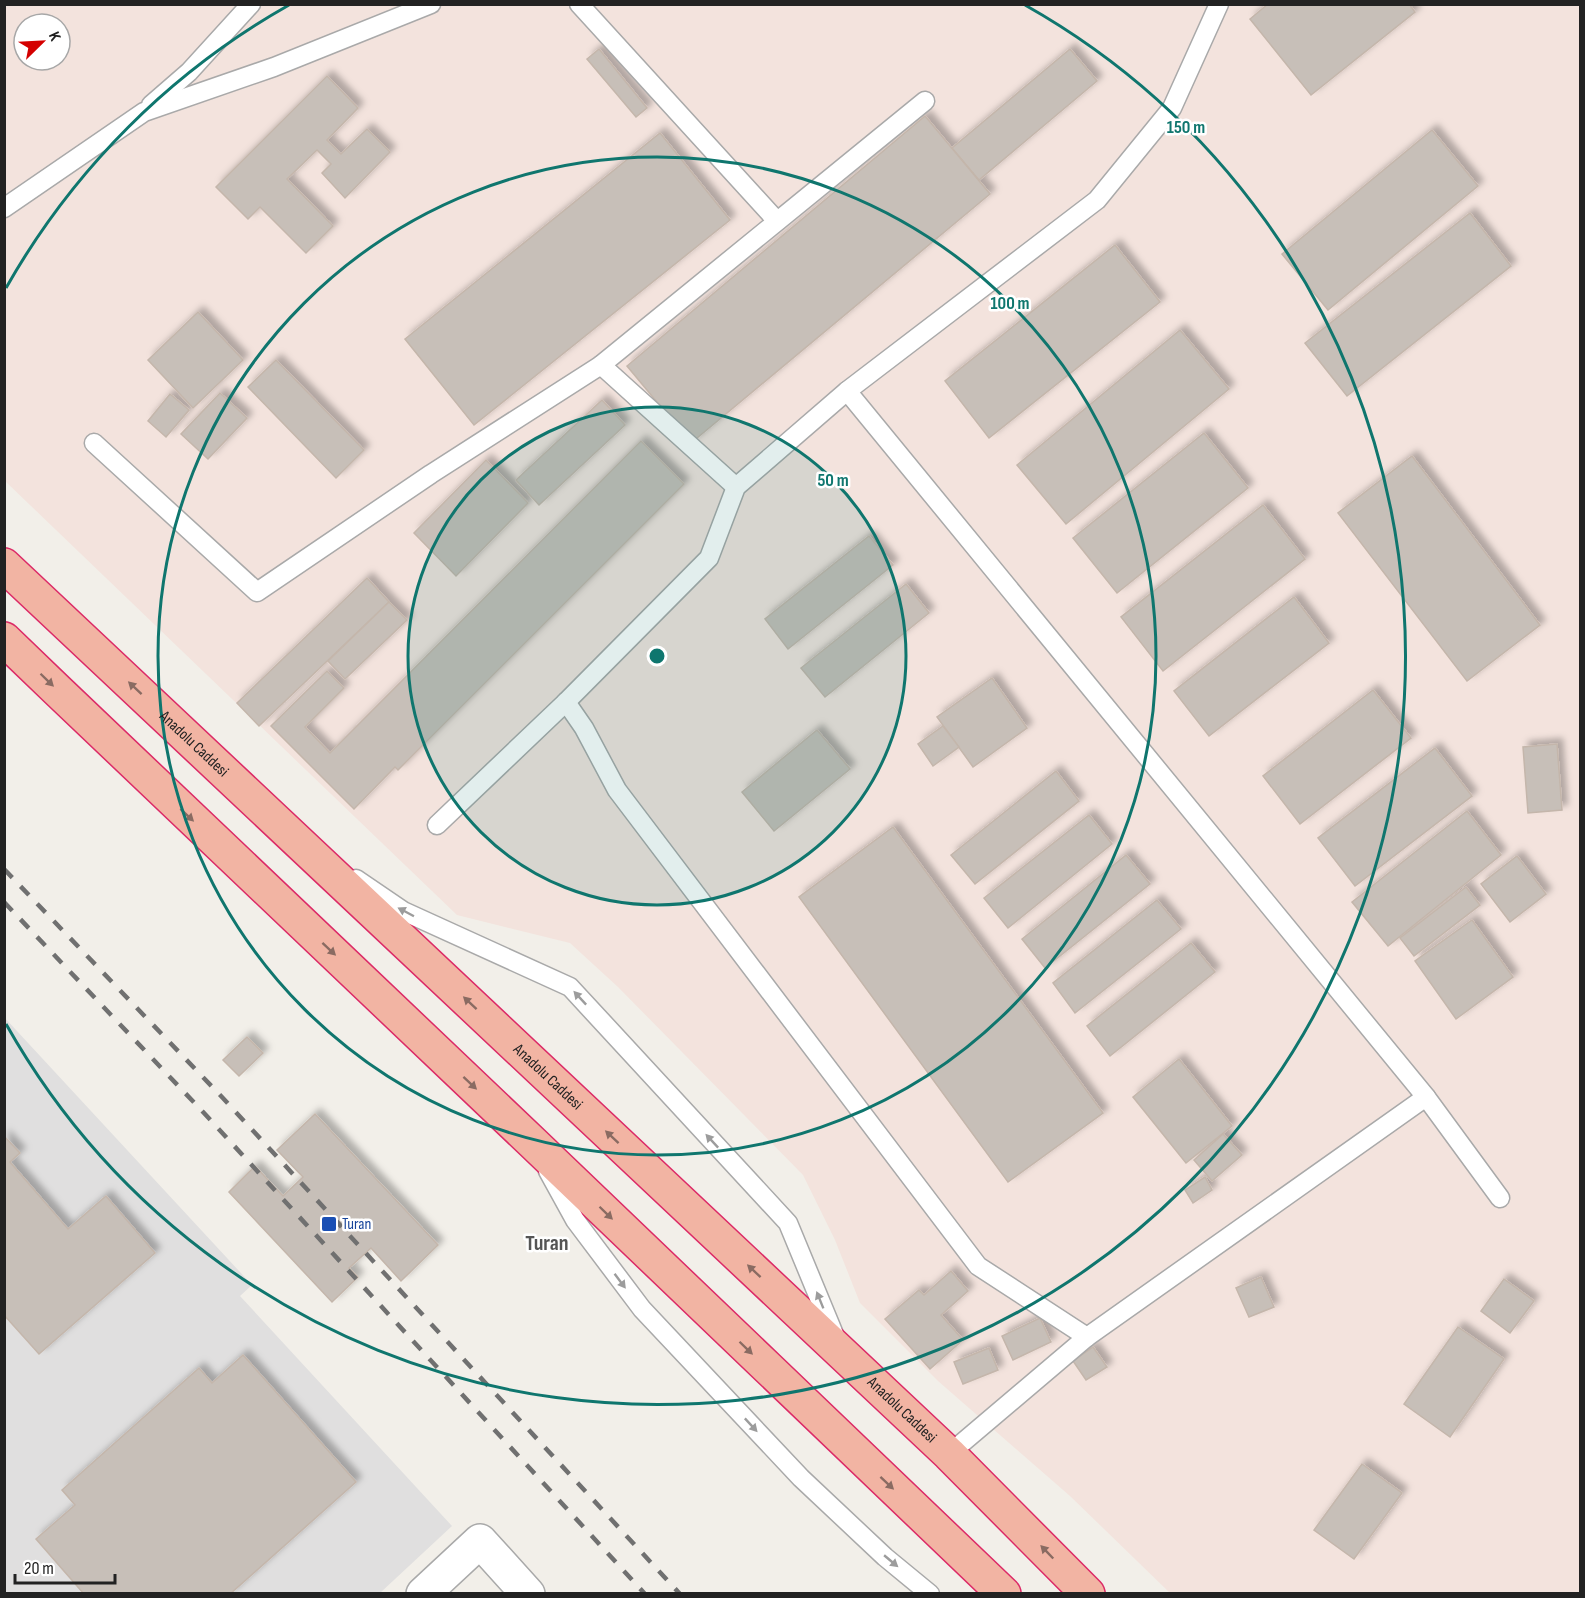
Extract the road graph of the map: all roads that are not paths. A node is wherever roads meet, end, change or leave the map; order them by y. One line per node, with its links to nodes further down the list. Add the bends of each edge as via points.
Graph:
1 (251, 4): 6 (lane, via 189,72)
2 (431, 4): 6 (lane, via 274,67)
3 (579, 4): 8 (lane)
4 (1219, 4): 10 (lane, via 1172,108 1097,200)
5 (925, 101): 8 (lane)
6 (144, 112): 7 (lane)
7 (4, 208)
8 (777, 221): 9 (lane)
9 (601, 364): 11 (lane, via 257,592); 12 (lane)
10 (847, 391): 12 (lane); 18 (lane)
11 (94, 443)
12 (736, 487): 15 (lane, via 709,558)
13 (4, 565): 17 (highway, Anadolu Caddesi, one-way to 13)
14 (4, 639): 19 (highway, one-way to 19)
15 (566, 702): 16 (lane); 21 (lane, via 617,790 978,1266)
16 (437, 825)
17 (285, 829): 22 (highway, Anadolu Caddesi, one-way to 17); 22 (lane, one-way to 17, via 788,1223 570,987 403,911)
18 (1426, 1097): 20 (lane); 21 (lane)
19 (533, 1143): 26 (lane, one-way to 26, via 575,1220 642,1308 801,1478 885,1557); 27 (highway, one-way to 27)
20 (1500, 1198)
21 (1086, 1337): 23 (lane)
22 (842, 1354): 23 (highway, Anadolu Caddesi)
23 (949, 1454): 28 (highway, Anadolu Caddesi, one-way to 23)
24 (423, 1593): 25 (street, via 480,1541)
25 (528, 1593)
26 (930, 1593)
27 (1004, 1593)
28 (1088, 1593)

